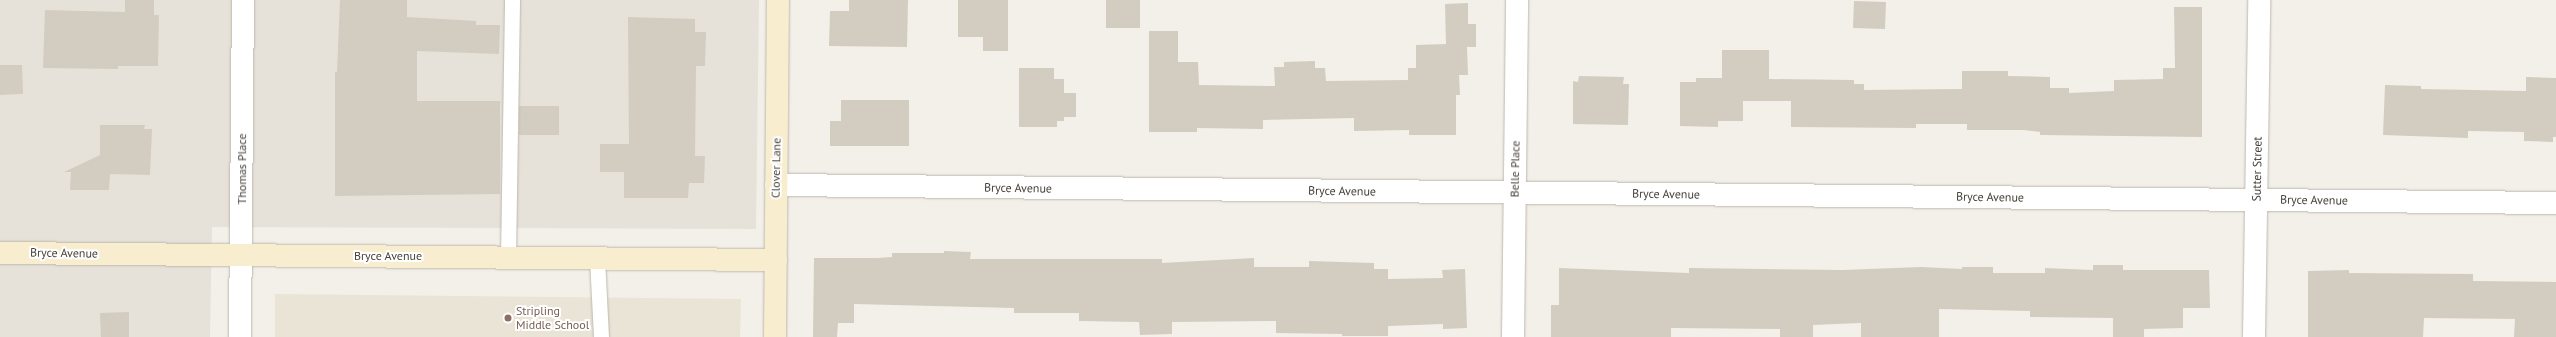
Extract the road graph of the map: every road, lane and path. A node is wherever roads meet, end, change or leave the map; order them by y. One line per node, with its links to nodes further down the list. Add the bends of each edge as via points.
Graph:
1 (243, 0): 11 (street, Thomas Place)
2 (512, 0): 12 (lane)
3 (778, 0): 6 (street, Clover Lane)
4 (1517, 0): 7 (street, Belle Place)
5 (2260, 0): 8 (street, Sutter Street)
6 (776, 185): 7 (street, Bryce Avenue); 14 (street, Clover Lane)
7 (1515, 193): 8 (street, Bryce Avenue); 18 (street, Belle Place)
8 (2257, 200): 9 (street, Bryce Avenue); 19 (street, Sutter Street)
9 (2556, 203)
10 (0, 253): 11 (street, Bryce Avenue)
11 (241, 255): 12 (street, Bryce Avenue); 15 (street, Thomas Place)
12 (508, 257): 13 (street, Bryce Avenue)
13 (597, 258): 14 (street, Bryce Avenue); 16 (lane)
14 (776, 260): 17 (street, Clover Lane)
15 (241, 337)
16 (601, 337)
17 (775, 337)
18 (1513, 337)
19 (2254, 337)

